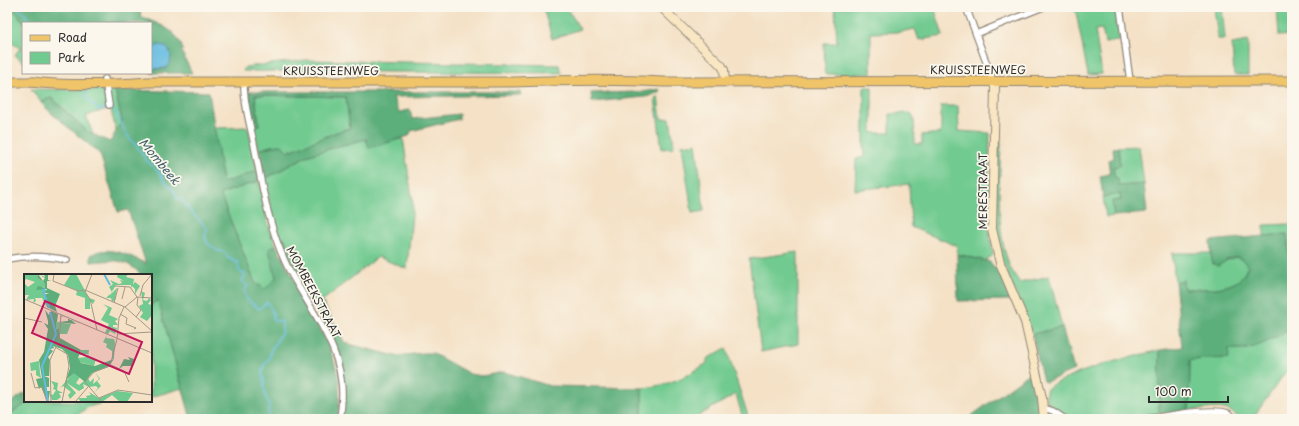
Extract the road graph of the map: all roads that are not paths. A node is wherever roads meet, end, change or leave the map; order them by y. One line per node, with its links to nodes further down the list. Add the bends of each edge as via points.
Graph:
1 (661, 7): 12 (street, via 722,66)
2 (966, 7): 5 (street, MERESTRAAT)
3 (1043, 7): 5 (street)
4 (1120, 7): 7 (street)
5 (976, 34): 6 (street, MERESTRAAT)
6 (993, 81): 7 (main road, KRUISSTEENWEG); 12 (main road, KRUISSTEENWEG); 16 (street, MERESTRAAT, via 995,87 992,229 1000,263 1025,322)
7 (1130, 81): 8 (main road, KRUISSTEENWEG)
8 (1292, 81)
9 (7, 82): 10 (main road, KRUISSTEENWEG)
10 (105, 82): 11 (main road, KRUISSTEENWEG, via 121,79 148,82); 13 (street)
11 (244, 82): 12 (main road, KRUISSTEENWEG); 17 (street, MOMBEEKSTRAAT, via 269,218 289,270 334,353 341,379)
12 (725, 82)
13 (109, 106)
14 (7, 259): 15 (street, via 35,256)
15 (67, 260)
16 (1044, 408): 18 (street, MERESTRAAT); 19 (street)
17 (340, 419)
18 (1044, 419)
19 (1065, 419)
20 (1147, 419): 21 (street, via 1216,411 1229,413)
21 (1235, 419)

